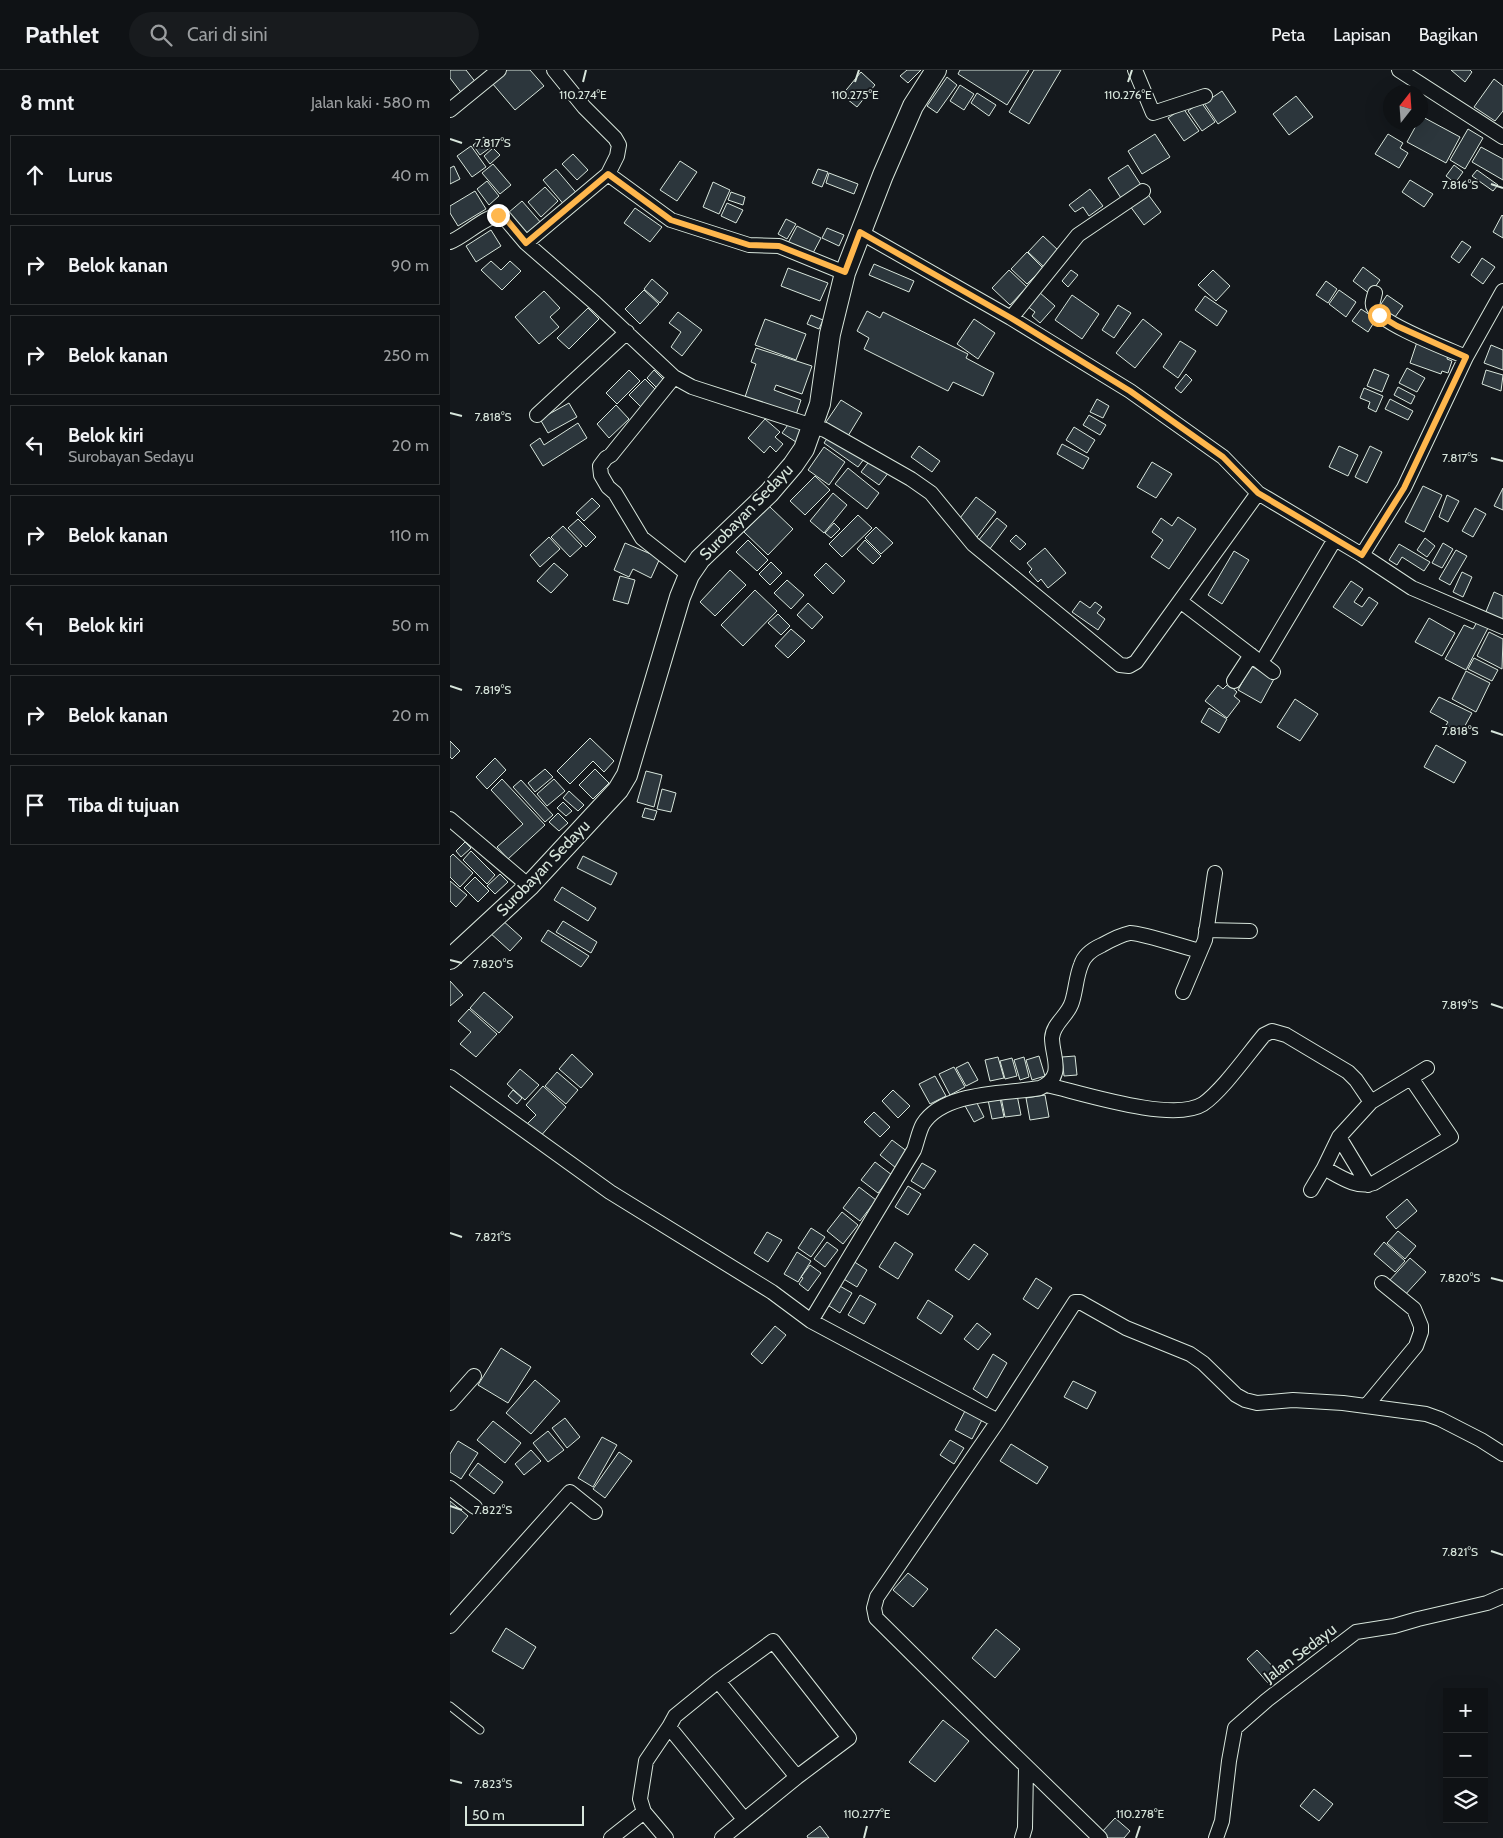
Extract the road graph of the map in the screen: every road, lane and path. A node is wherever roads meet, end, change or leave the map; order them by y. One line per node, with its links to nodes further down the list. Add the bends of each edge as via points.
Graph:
1 (499, 70): 7 (street)
2 (554, 70): 9 (street, via 619,145 618,156)
3 (936, 70): 11 (main road, Surobayan Sedayu, via 913,106)
4 (1135, 70): 6 (street, via 1153,113)
5 (1399, 70): 8 (street)
6 (1205, 96)
7 (450, 110)
8 (1501, 130)
9 (608, 174): 13 (street); 14 (street, via 671,220 749,245 779,246)
10 (1143, 191): 17 (street, via 1078,235)
11 (860, 232): 14 (main road, Surobayan Sedayu); 17 (street)
12 (450, 242): 13 (street, via 467,234 487,218 498,215 506,219)
13 (526, 243): 18 (street)
14 (845, 272): 22 (main road, Surobayan Sedayu, via 833,314 820,404)
15 (1503, 291): 19 (street)
16 (1375, 293): 19 (street, via 1374,309 1379,315)
17 (1011, 318): 23 (street, via 1130,391 1223,457)
18 (627, 332): 20 (street); 21 (street)
19 (1466, 357): 25 (street, via 1404,488)
20 (674, 377): 22 (street, via 692,387); 26 (street, via 602,463 600,470 642,538)
21 (538, 415)
22 (813, 425): 26 (main road, Surobayan Sedayu, via 804,449 793,465 769,493 700,559); 27 (street, via 851,444 931,493 973,544 1120,665 1129,666 1136,662)
23 (1258, 493): 24 (street); 27 (street)
24 (1335, 539): 25 (street); 30 (street)
25 (1362, 555): 28 (street, via 1412,588)
26 (689, 575): 35 (main road, Surobayan Sedayu, via 626,775 618,790)
27 (1180, 600): 29 (street)
28 (1503, 627)
29 (1251, 655): 31 (street); 32 (street)
30 (1266, 655)
31 (1273, 672)
32 (1234, 681)
33 (450, 819): 35 (street)
34 (1215, 873): 36 (street)
35 (529, 886): 39 (main road, Surobayan Sedayu)
36 (1206, 930): 37 (street); 38 (street)
37 (1250, 931)
38 (1200, 952): 40 (street); 44 (street, via 1132,933 1117,937 1087,954 1081,964 1071,1005 1054,1030 1056,1070)
39 (450, 959)
40 (1183, 992)
41 (1427, 1068): 43 (street)
42 (450, 1078): 51 (street, via 610,1192 772,1292)
43 (1411, 1078): 45 (street); 48 (street, via 1450,1137)
44 (1047, 1085): 45 (street, via 1143,1108 1187,1110 1198,1107 1216,1092 1264,1035 1272,1031 1286,1034 1348,1072); 51 (street, via 958,1099 937,1109 923,1124 914,1150)
45 (1371, 1102): 46 (street)
46 (1339, 1137): 47 (street); 48 (street)
47 (1324, 1168): 48 (street, via 1356,1185); 49 (street)
48 (1368, 1185)
49 (1311, 1190)
50 (1382, 1283): 54 (street, via 1414,1309 1421,1326 1416,1346)
51 (811, 1321): 55 (street)
52 (474, 1376): 53 (street)
53 (450, 1403)
54 (1366, 1405): 55 (street, via 1293,1400 1257,1403 1245,1400 1190,1354 1126,1328 1075,1302); 56 (street, via 1440,1419)
55 (998, 1421): 66 (street, via 877,1597 874,1608 876,1618)
56 (1503, 1454)
57 (450, 1488): 58 (street)
58 (475, 1507)
59 (595, 1512): 61 (street, via 570,1492)
60 (1503, 1596): 75 (street, Jalan Sedayu, via 1487,1603 1394,1626 1356,1632 1267,1700 1236,1728 1222,1821)
61 (450, 1626)
62 (718, 1681): 64 (street, via 675,1716); 67 (street); 67 (street, via 773,1641 849,1738)
63 (450, 1706): 65 (lane)
64 (669, 1727): 68 (street, via 646,1761 640,1799); 69 (street)
65 (480, 1730)
66 (1026, 1766): 73 (street); 74 (street)
67 (797, 1777): 69 (street)
68 (644, 1812): 70 (street); 71 (street)
69 (744, 1819): 72 (street)
70 (611, 1838)
71 (666, 1838)
72 (722, 1838)
73 (1022, 1838)
74 (1100, 1838)
75 (1216, 1838)

